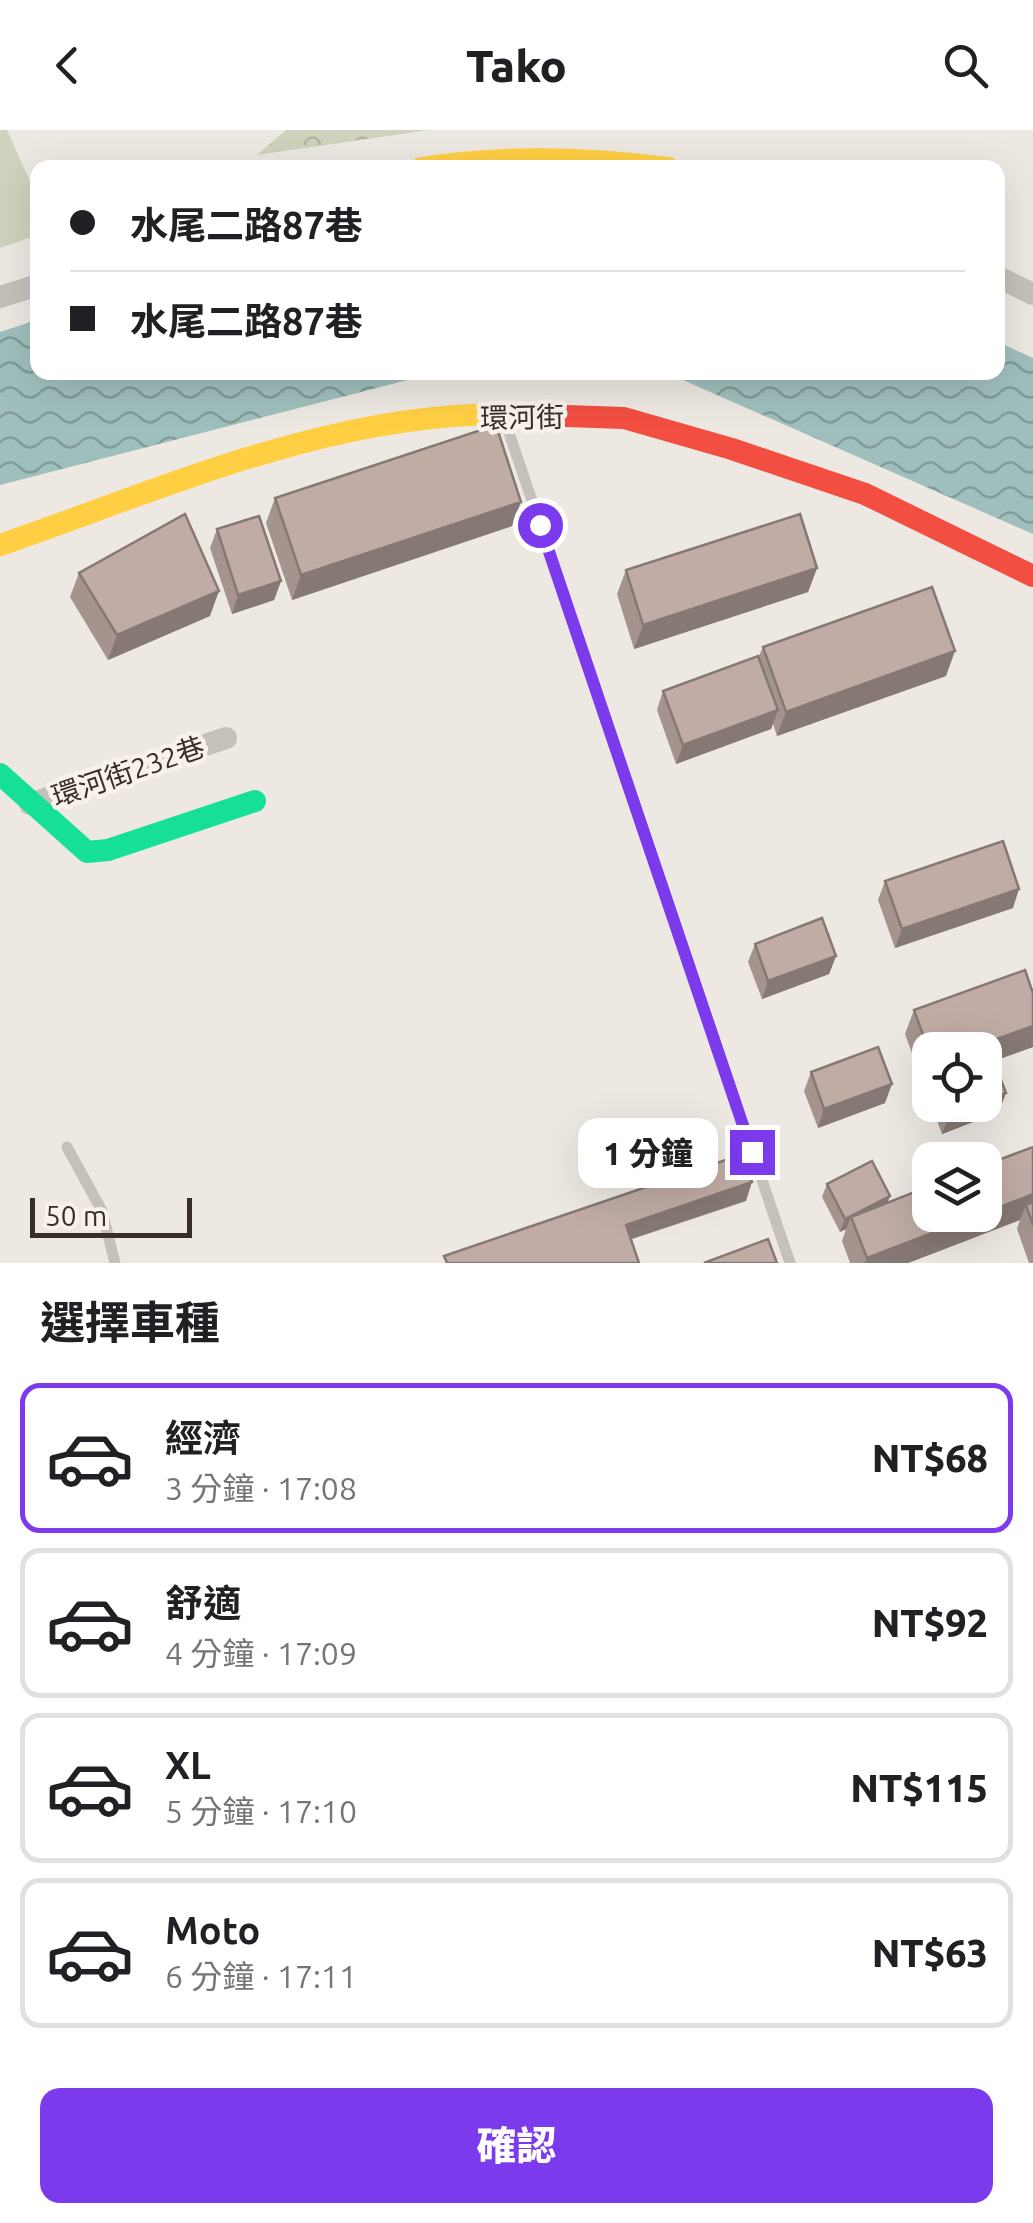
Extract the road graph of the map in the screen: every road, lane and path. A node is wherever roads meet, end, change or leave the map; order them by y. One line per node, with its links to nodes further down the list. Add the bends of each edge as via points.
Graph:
1 (528, 160): 2 (street)
2 (576, 160)
3 (1005, 280): 5 (street)
4 (30, 287): 6 (street)
5 (1033, 294)
6 (0, 297)
7 (503, 414): 8 (street, 環河街, via 385,423 304,440); 9 (street, 環河街, via 624,418 732,449 865,494); 16 (lane)
8 (0, 545)
9 (1033, 576)
10 (226, 738): 13 (street, 環河街232巷)
11 (0, 774): 13 (street, 環河街232巷)
12 (256, 801): 13 (street, 環河街232巷, via 88,852)
13 (30, 804)
14 (67, 1146): 15 (lane, via 102,1212)
15 (115, 1263)
16 (790, 1263)

